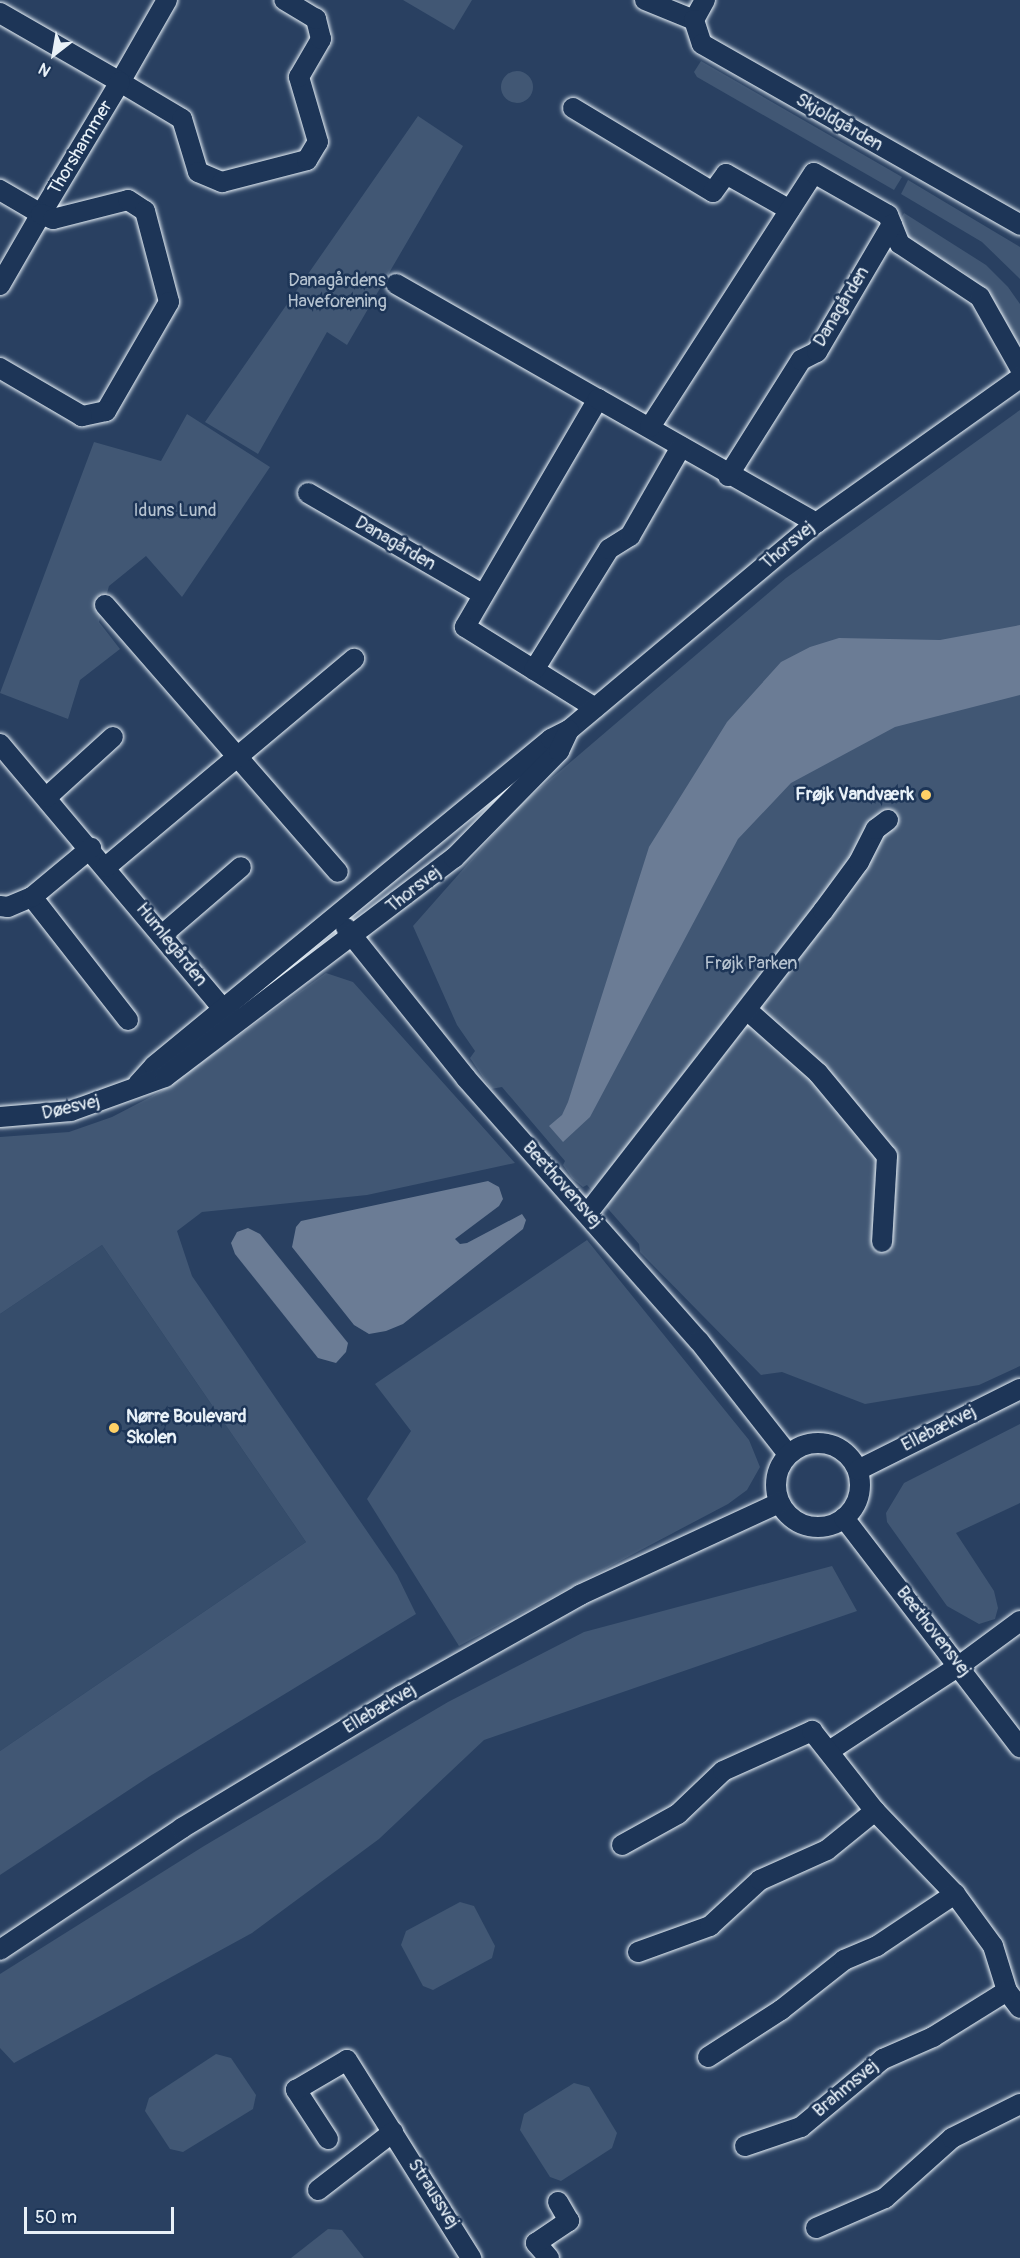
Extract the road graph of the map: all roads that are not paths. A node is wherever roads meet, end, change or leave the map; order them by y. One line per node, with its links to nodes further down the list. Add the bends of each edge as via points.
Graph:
1 (167, 0): 7 (street, Thorshammer)
2 (284, 0): 7 (street, Thorshammer, via 316,19 321,39 299,77 318,142 307,160 222,182 198,172 182,119)
3 (645, 0): 6 (street)
4 (705, 0): 6 (street)
5 (0, 13): 7 (street, Thorshammer)
6 (694, 20): 13 (street, Skjoldgården, via 702,44)
7 (120, 82): 11 (street, Thorshammer)
8 (573, 108): 10 (street, via 712,192 726,174)
9 (0, 190): 11 (street, Thorshammer)
10 (790, 210): 12 (street, via 814,173 888,215); 20 (street)
11 (41, 214): 15 (street, Thorshammer); 16 (street, Thorshammer, via 53,219 128,200 146,211 169,302 106,411 82,416)
12 (892, 224): 17 (street, via 900,244 980,297); 22 (street, Danagården, via 817,352 801,360)
13 (1020, 225)
14 (396, 284): 19 (street)
15 (0, 285)
16 (0, 368)
17 (1020, 368)
18 (1020, 378): 24 (street, Thorsvej)
19 (598, 399): 20 (street); 25 (street)
20 (650, 428): 21 (street)
21 (681, 447): 22 (street); 28 (street, via 630,536 609,549)
22 (728, 476): 24 (street)
23 (308, 493): 25 (street, Danagården)
24 (816, 523): 29 (street, Thorsvej)
25 (482, 594): 28 (street, via 465,627)
26 (105, 605): 33 (street)
27 (354, 659): 33 (street)
28 (534, 670): 29 (street)
29 (595, 708): 30 (street, Thorsvej)
30 (568, 730): 42 (street, Thorsvej); 44 (street, Thorsvej, via 559,751 454,858)
31 (114, 737): 34 (street)
32 (0, 744): 34 (street, Humlegården)
33 (236, 758): 37 (street); 39 (street)
34 (47, 797): 36 (street, Humlegården)
35 (888, 820): 45 (street, via 876,829 859,862)
36 (91, 848): 37 (street, Humlegården); 40 (street)
37 (106, 867): 43 (street, Humlegården)
38 (241, 867): 43 (street)
39 (338, 872)
40 (32, 897): 41 (street, via 8,908); 47 (street)
41 (0, 906)
42 (336, 916): 44 (street, Beethovensvej); 46 (street, Thorsvej)
43 (162, 935): 46 (street, Humlegården)
44 (353, 937): 46 (street, Thorsvej); 49 (street, Beethovensvej, via 466,1078)
45 (747, 1010): 49 (street); 50 (street, via 818,1073 887,1156)
46 (229, 1016): 48 (street, Døesvej, via 113,1098 71,1111)
47 (128, 1020)
48 (0, 1117)
49 (587, 1214): 52 (street, Beethovensvej, via 699,1341)
50 (882, 1242)
51 (1020, 1389): 53 (street, Ellebækvej)
52 (788, 1454): 53 (street, via 813,1442 827,1443 851,1458); 54 (street, via 776,1477)
53 (858, 1470): 55 (street, via 859,1496)
54 (779, 1503): 55 (street, via 801,1524 831,1525); 63 (street, Ellebækvej, via 580,1595 401,1696 182,1828)
55 (844, 1518): 57 (street, Beethovensvej)
56 (1020, 1621): 57 (street)
57 (959, 1666): 58 (street, Beethovensvej); 59 (street)
58 (1020, 1748)
59 (829, 1750): 60 (street); 61 (street, via 812,1731 723,1771 678,1814)
60 (875, 1811): 62 (street); 64 (street, via 827,1850 760,1880 710,1926)
61 (622, 1845)
62 (955, 1894): 65 (street, via 993,1946); 67 (street, via 877,1946 843,1960 781,2010)
63 (0, 1950)
64 (638, 1952)
65 (1007, 1991): 66 (street); 71 (street, Brahmsvej, via 933,2037 883,2059 801,2127)
66 (1020, 2008)
67 (708, 2057)
68 (1020, 2104): 74 (street, via 952,2138 885,2199)
69 (393, 2132): 70 (street, Straussvej, via 346,2060 296,2090); 72 (street); 75 (street, Straussvej)
70 (328, 2139)
71 (745, 2146)
72 (318, 2190)
73 (558, 2202): 76 (street, via 569,2221 536,2243)
74 (816, 2228)
75 (471, 2258)
76 (549, 2258)

